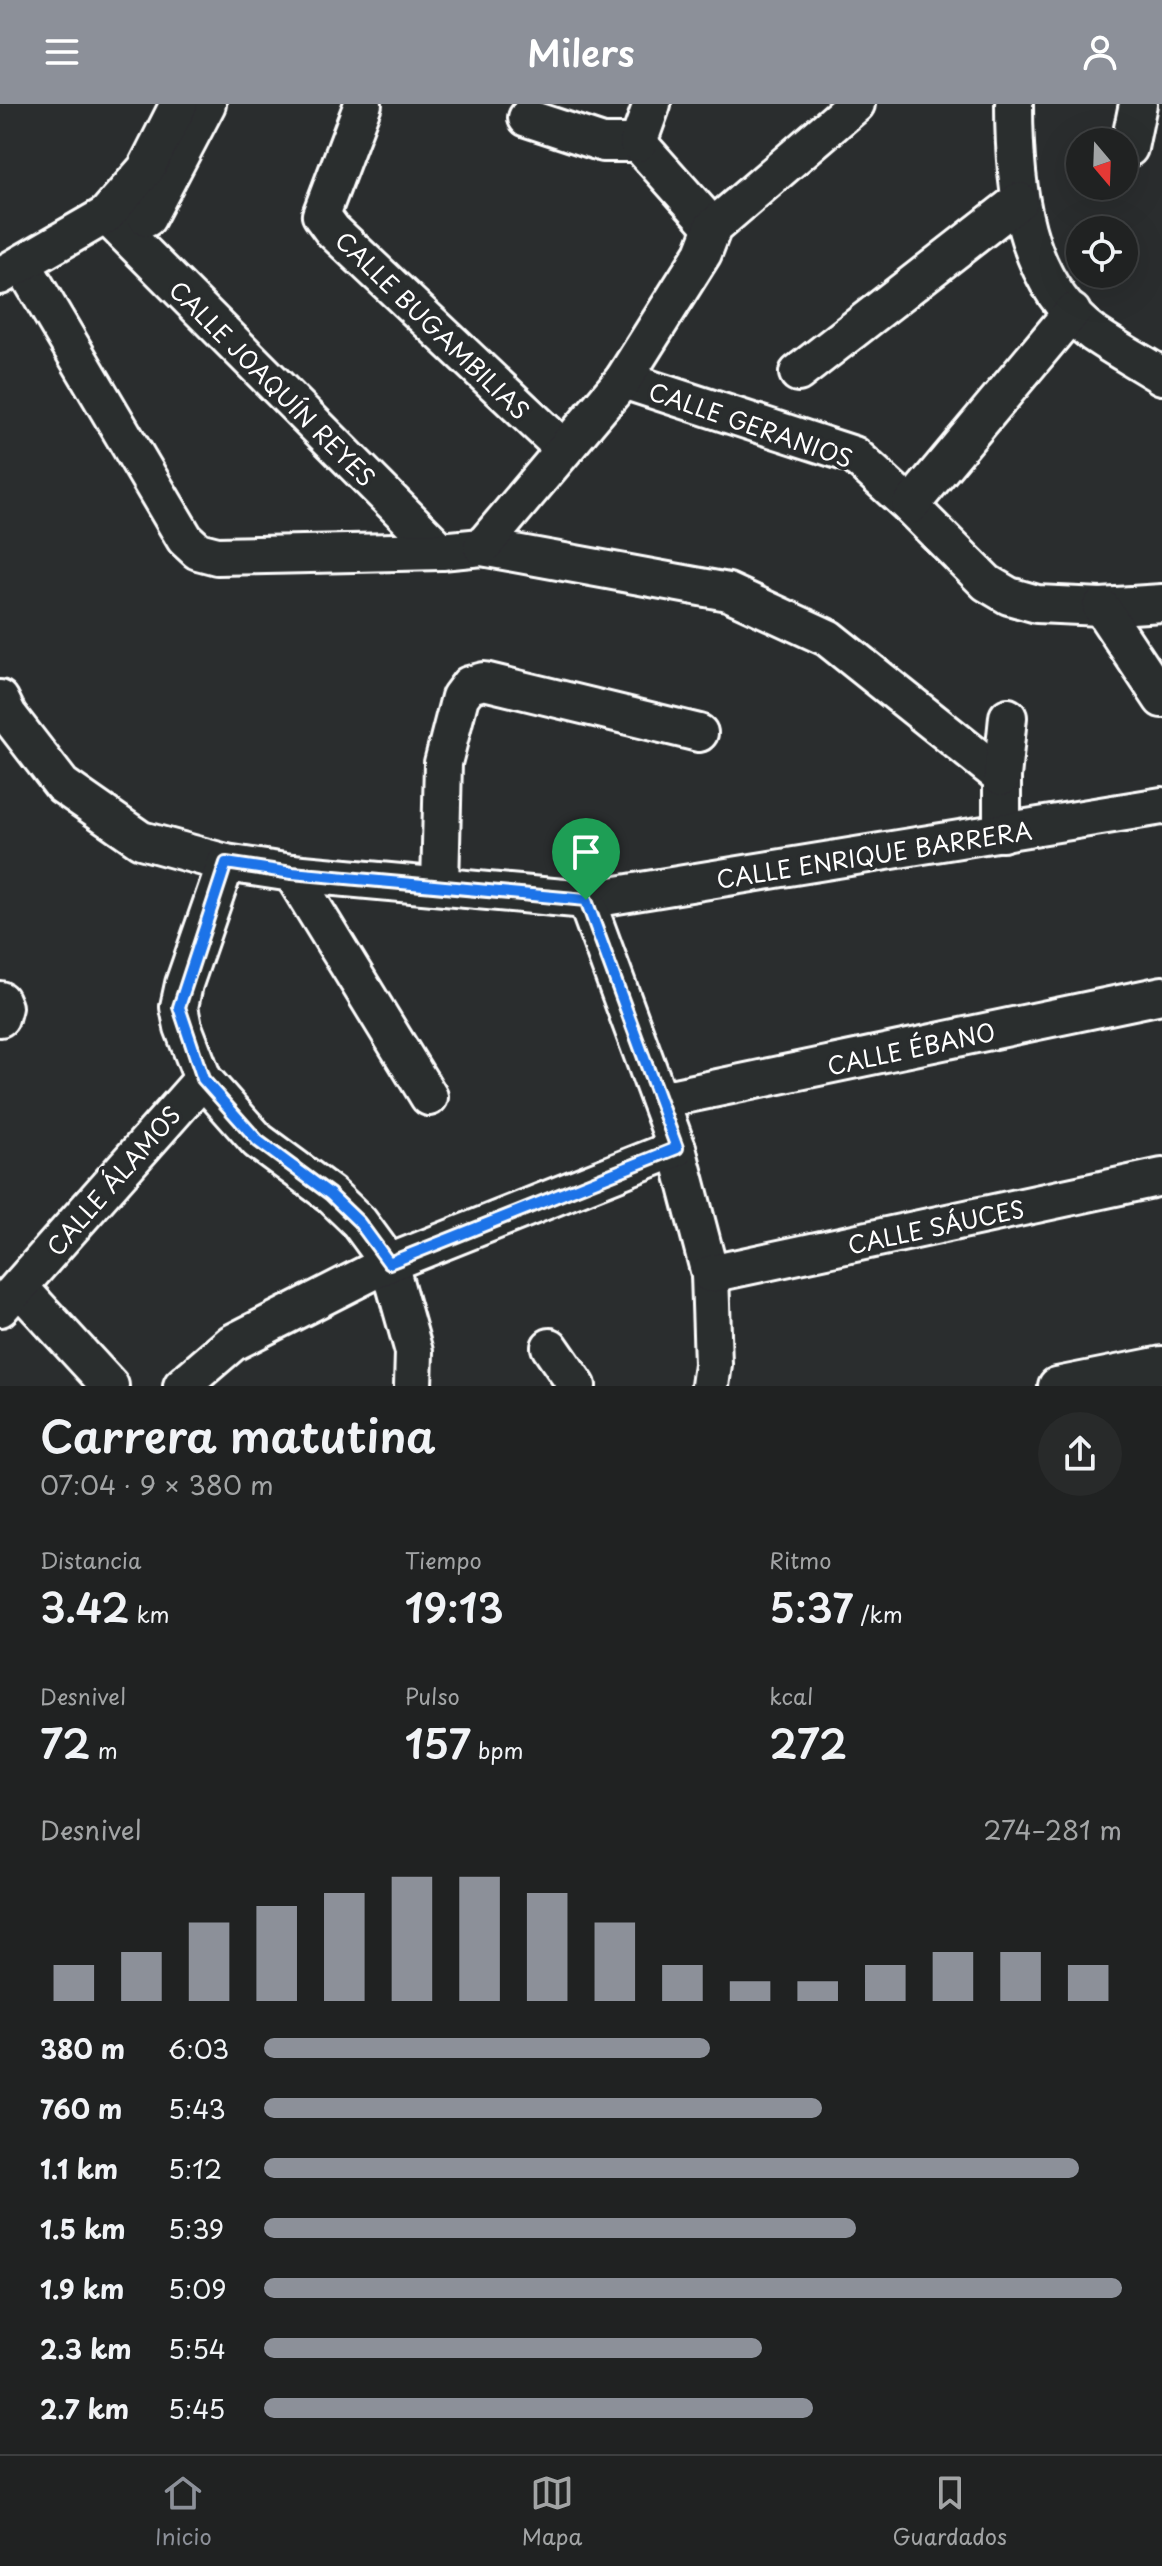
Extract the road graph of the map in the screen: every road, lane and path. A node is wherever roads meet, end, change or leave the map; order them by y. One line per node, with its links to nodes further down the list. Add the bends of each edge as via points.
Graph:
1 (179, 104): 12 (street, via 146,169)
2 (207, 104): 13 (street)
3 (363, 104): 20 (street, CALLE BUGAMBILIAS, via 321,215)
4 (652, 104): 10 (street)
5 (856, 104): 14 (street)
6 (1014, 104): 11 (street)
7 (1138, 104): 9 (street)
8 (527, 118): 10 (street, via 603,143)
9 (1133, 128)
10 (638, 143): 14 (street)
11 (1019, 201): 16 (street, via 1046,278); 17 (street)
12 (106, 215): 15 (street); 23 (street, CALLE JOAQUÍN REYES)
13 (147, 218)
14 (713, 227): 19 (street, via 703,253)
15 (12, 271): 23 (street, via 185,539 198,551 217,556)
16 (1072, 312): 18 (street, via 1092,332); 21 (street)
17 (798, 373)
18 (1162, 376)
19 (623, 380): 20 (street); 21 (street, CALLE GERANIOS, via 854,455)
20 (564, 449): 22 (street)
21 (910, 506): 25 (street, CALLE GERANIOS, via 987,583 1009,596 1037,604)
22 (482, 547): 23 (street); 30 (street, via 728,592 828,638)
23 (441, 551)
24 (1162, 603): 25 (street, CALLE GERANIOS)
25 (1101, 607): 27 (street)
26 (0, 699): 33 (street, CALLE ENRIQUE BARRERA, via 62,785 141,840)
27 (1162, 699)
28 (1008, 717): 30 (street)
29 (699, 733): 35 (street, via 484,681 469,685 460,697 443,763)
30 (1002, 777): 32 (street)
31 (1162, 806): 32 (street, CALLE ENRIQUE BARRERA)
32 (1002, 833): 36 (street, CALLE ENRIQUE BARRERA)
33 (226, 863): 34 (street, CALLE ENRIQUE BARRERA); 38 (street, via 179,1007)
34 (292, 873): 35 (street, CALLE ENRIQUE BARRERA); 39 (street)
35 (440, 886): 36 (street, CALLE ENRIQUE BARRERA)
36 (586, 900): 40 (street)
37 (1162, 995): 40 (street, CALLE ÉBANO)
38 (203, 1079): 43 (street, via 258,1141 359,1222); 45 (street, CALLE ÁLAMOS)
39 (429, 1097)
40 (660, 1100): 41 (street)
41 (677, 1148): 43 (street); 44 (street)
42 (1162, 1177): 44 (street, CALLE SÁUCES)
43 (389, 1263): 49 (street, via 232,1343); 50 (street, via 414,1352)
44 (710, 1274): 52 (street)
45 (10, 1298): 48 (street)
46 (550, 1347): 51 (street)
47 (1162, 1365): 53 (street)
48 (110, 1386)
49 (182, 1386)
50 (413, 1386)
51 (577, 1386)
52 (710, 1386)
53 (1057, 1386)

